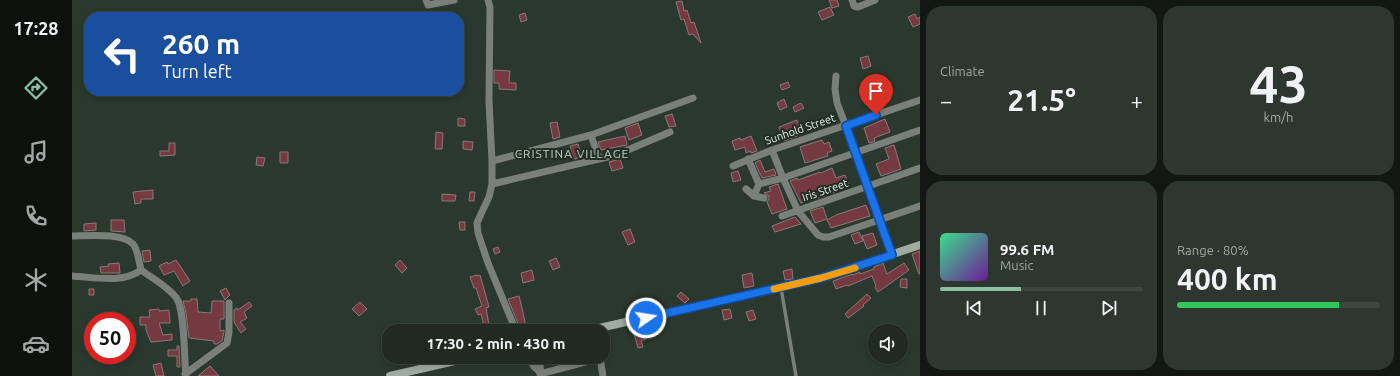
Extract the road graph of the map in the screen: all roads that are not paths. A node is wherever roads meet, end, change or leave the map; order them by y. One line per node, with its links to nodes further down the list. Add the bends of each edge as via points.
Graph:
1 (426, 0): 2 (street, via 428,5)
2 (454, 0)
3 (488, 0): 17 (street)
4 (852, 0): 5 (street, via 854,6 858,7)
5 (875, 0)
6 (836, 76): 9 (street, via 837,103)
7 (693, 98): 12 (street)
8 (920, 100): 9 (street, Sunhold Street)
9 (846, 126): 13 (street, Sunhold Street); 14 (street)
10 (920, 130): 14 (street)
11 (670, 132): 15 (street, via 616,155)
12 (591, 135): 15 (street); 17 (street)
13 (772, 150): 16 (street, Sunhold Street); 20 (street)
14 (856, 152): 20 (street); 23 (street)
15 (599, 159): 21 (street)
16 (748, 159): 18 (street, Sunhold Street); 22 (street)
17 (492, 161): 21 (street)
18 (733, 166)
19 (920, 168): 23 (street, Iris Street)
20 (783, 178): 22 (street); 28 (street)
21 (492, 184): 38 (street, via 489,198 477,223 478,233)
22 (759, 184): 25 (street)
23 (868, 186): 28 (street, Iris Street); 30 (street)
24 (746, 189): 25 (street)
25 (754, 196): 26 (street)
26 (764, 198)
27 (920, 206): 30 (street)
28 (798, 211): 29 (street, Iris Street); 30 (street, via 818,235 823,237)
29 (782, 216)
30 (880, 220): 33 (street)
31 (72, 236): 34 (street, via 124,238 132,242 136,248)
32 (920, 246): 33 (main road)
33 (892, 255): 36 (main road)
34 (141, 270): 35 (street, via 124,278); 43 (street, via 178,300)
35 (72, 276)
36 (781, 288): 39 (main road); 46 (lane)
37 (229, 303): 43 (street, via 227,343)
38 (513, 324)
39 (610, 326)
40 (442, 364): 44 (main road)
41 (533, 364): 42 (street)
42 (540, 374): 45 (street, via 600,358)
43 (186, 375)
44 (390, 376)
45 (603, 376)
46 (796, 376)

